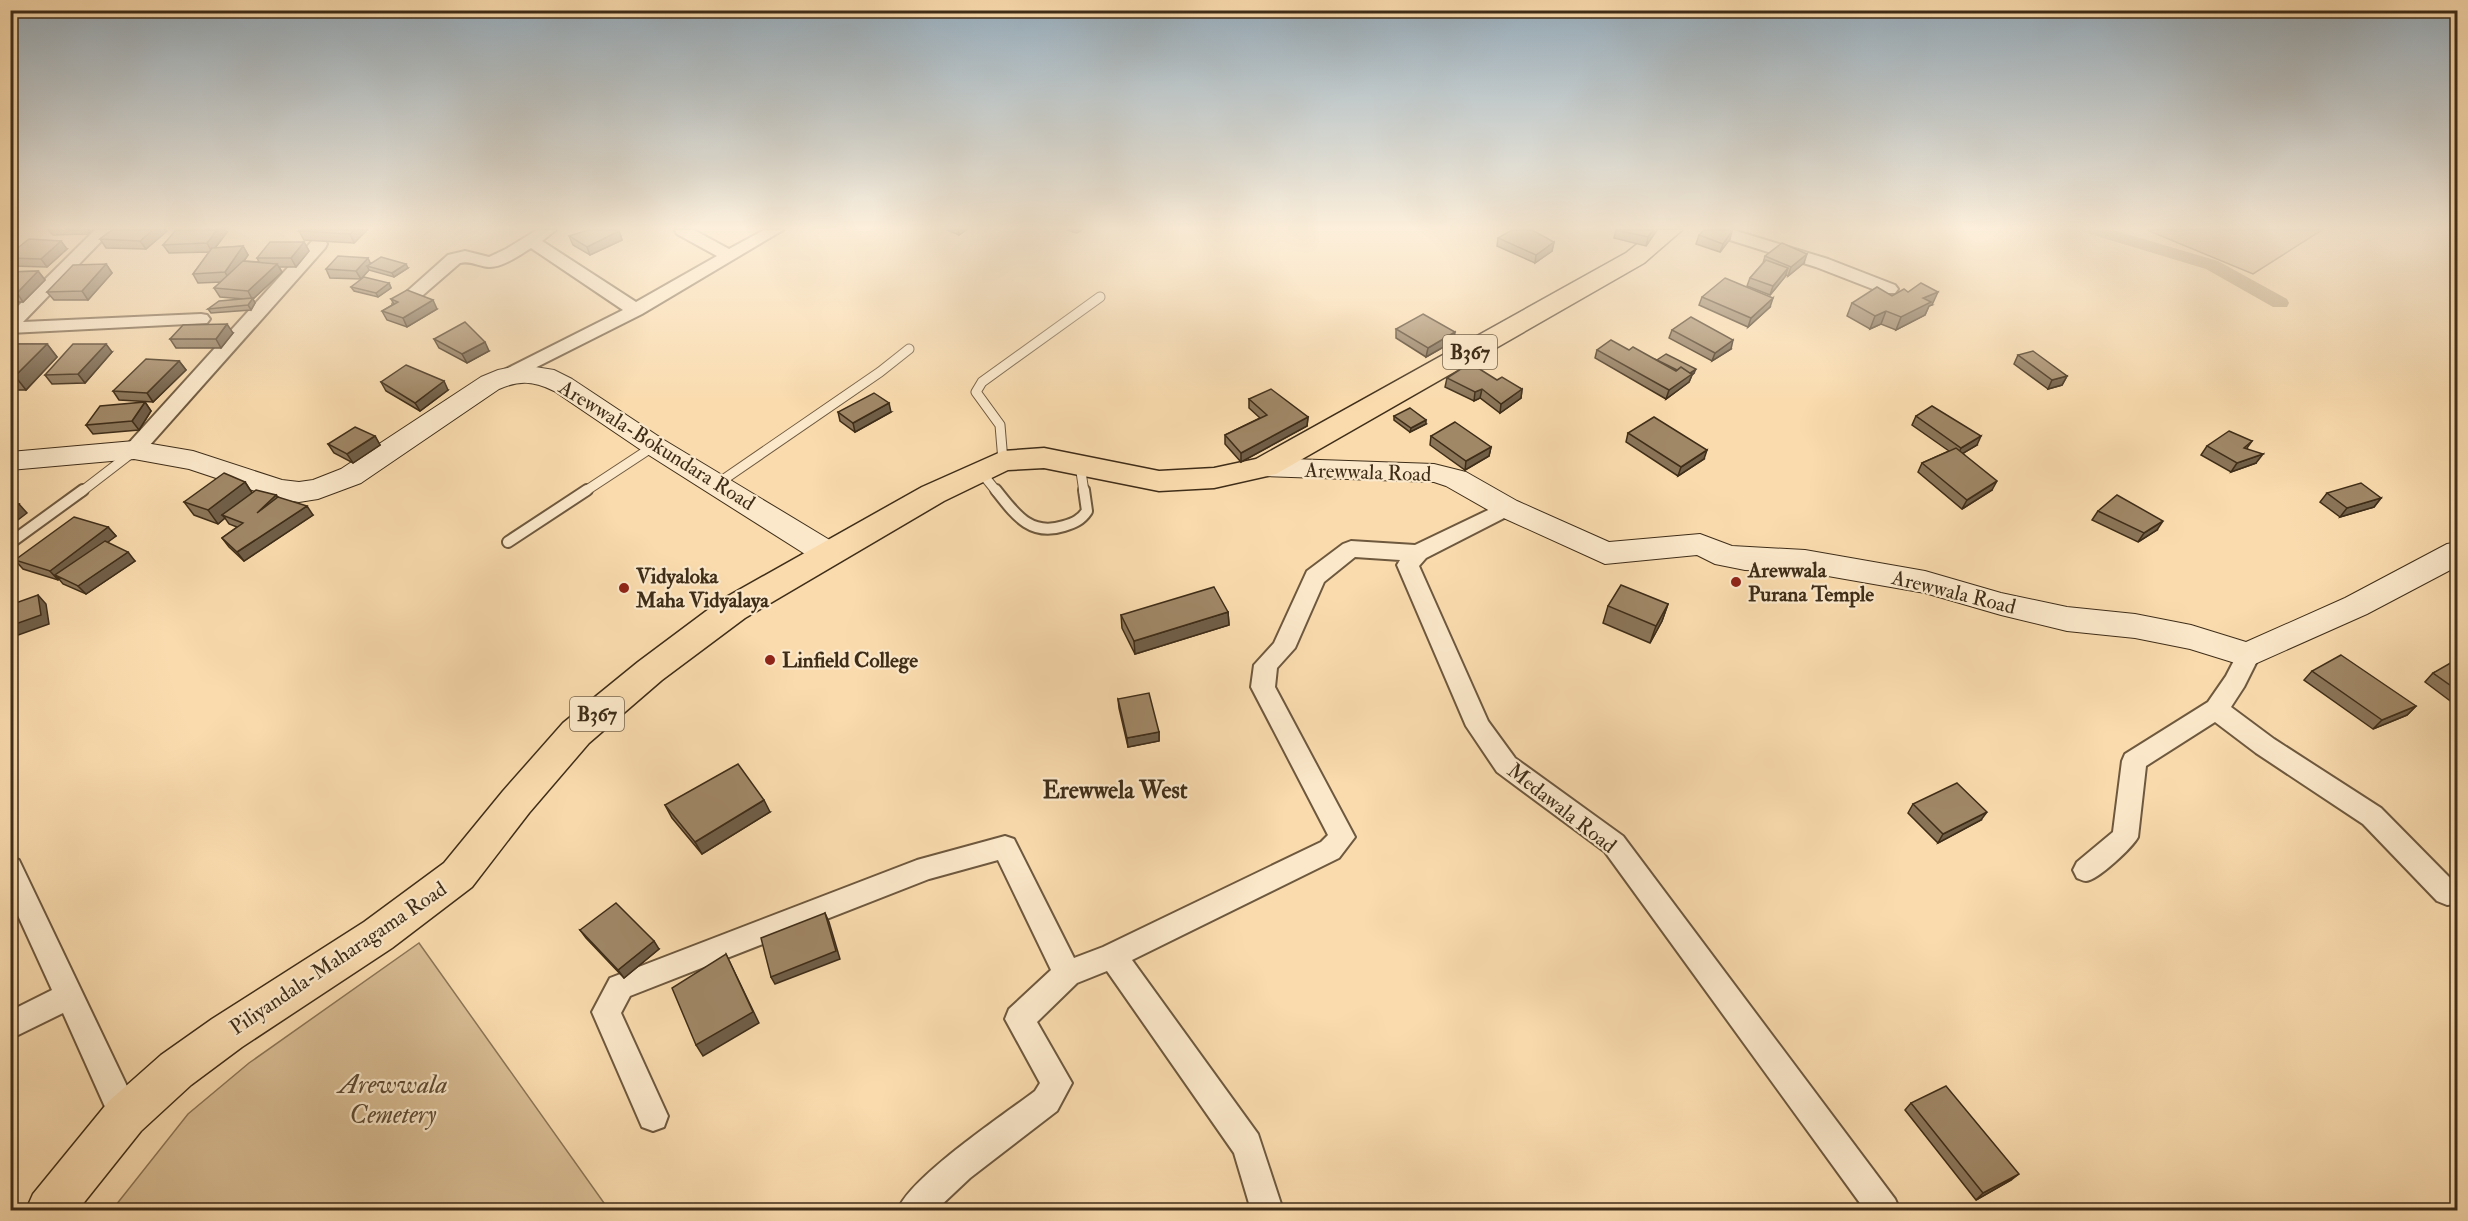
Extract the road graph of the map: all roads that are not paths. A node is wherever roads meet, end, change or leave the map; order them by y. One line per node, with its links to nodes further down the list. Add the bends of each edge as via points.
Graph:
1 (49, 287): 13 (street)
2 (280, 287): 17 (street)
3 (422, 287): 10 (street)
4 (601, 287): 11 (street)
5 (676, 287): 11 (street)
6 (1584, 287): 21 (main road, Piliyandala-Maharagama Road / B367)
7 (1884, 287): 8 (street)
8 (1889, 289)
9 (1100, 297): 20 (lane, via 982,382 976,392 1000,425)
10 (402, 304)
11 (636, 310): 15 (street)
12 (201, 319): 13 (street)
13 (10, 327)
14 (909, 349): 22 (lane)
15 (507, 376): 16 (street, Arewwala-Bokundara Road, via 545,376); 17 (street, Arewwala-Bokundara Road, via 471,395 351,476 318,489 279,489 193,460)
16 (654, 446): 22 (street, Arewwala-Bokundara Road); 24 (lane)
17 (134, 450): 18 (street, Arewwala-Bokundara Road); 25 (lane)
18 (10, 461)
19 (1080, 465): 20 (main road, Piliyandala-Maharagama Road / B367, via 1044,458); 20 (lane, via 1088,511 1085,516 1040,531 1026,523); 21 (main road, Piliyandala-Maharagama Road / B367, via 1160,481 1214,478)
20 (991, 466): 27 (main road, Piliyandala-Maharagama Road / B367)
21 (1265, 467): 23 (street, Arewwala Road, via 1434,473 1456,479)
22 (717, 484): 27 (street, Arewwala-Bokundara Road)
23 (1507, 508): 28 (street); 29 (street, Arewwala Road, via 1605,552 1701,544 1745,560 1805,561 1925,582 2067,619 2191,637)
24 (508, 542)
25 (10, 543)
26 (2457, 552): 29 (street, via 2356,606)
27 (827, 553): 38 (main road, Piliyandala-Maharagama Road / B367, via 733,609 576,733 458,875 378,935 226,1033 176,1070)
28 (1418, 553): 34 (street, via 1351,549 1315,577 1283,648 1266,665 1263,687 1342,837 1330,850); 43 (street, Medawala Road, via 1408,565 1478,726 1506,765 1614,843)
29 (2248, 655): 30 (street)
30 (2216, 709): 32 (street, via 2133,761 2125,837); 33 (street, via 2372,816 2446,893)
31 (10, 868): 36 (street)
32 (2086, 870)
33 (2457, 891)
34 (1113, 956): 35 (street); 42 (street, via 1247,1145)
35 (1067, 974): 39 (street, via 1005,847 926,868 620,987 606,1012); 41 (street, via 1019,1019 1057,1083 1046,1101 959,1167)
36 (70, 995): 37 (street); 38 (street)
37 (10, 1026)
38 (125, 1116): 40 (main road, Piliyandala-Maharagama Road / B367)
39 (653, 1116)
40 (49, 1210)
41 (914, 1210)
42 (1268, 1210)
43 (1884, 1210)

